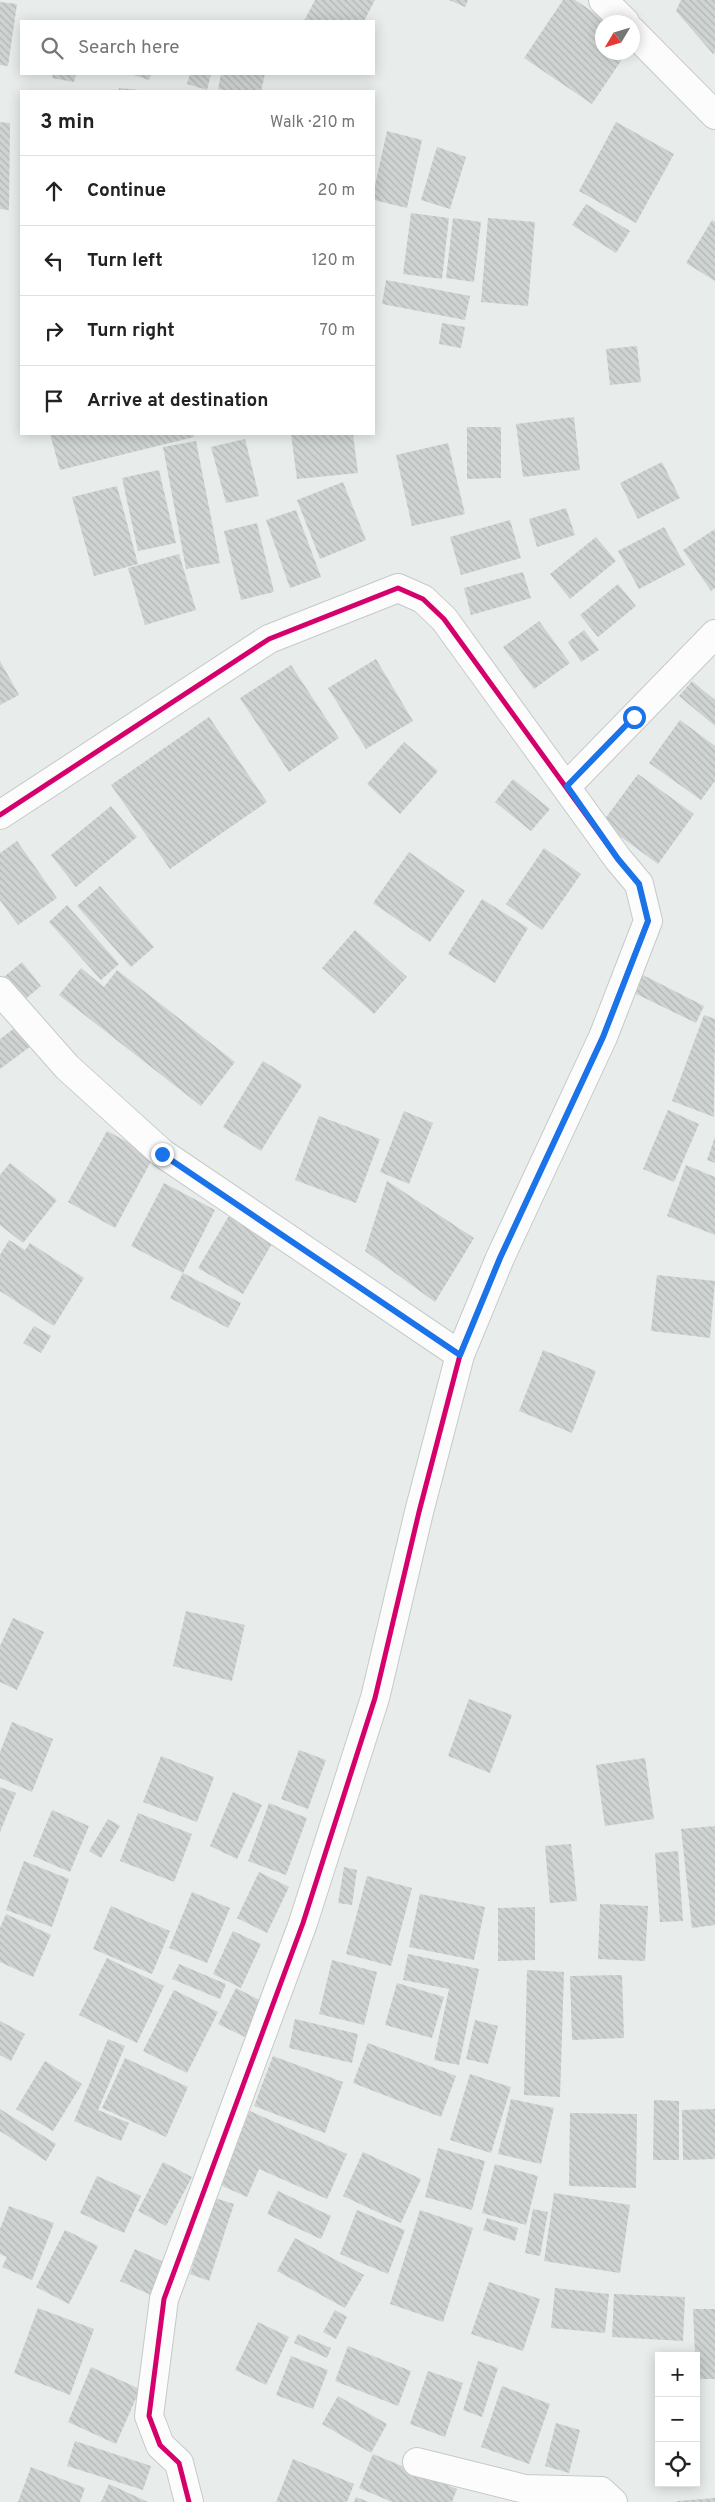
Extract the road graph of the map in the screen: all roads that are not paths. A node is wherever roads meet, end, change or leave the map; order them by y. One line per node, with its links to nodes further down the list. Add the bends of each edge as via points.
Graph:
1 (603, 0): 2 (street)
2 (618, 15)
3 (640, 38): 4 (street)
4 (715, 116)
5 (715, 634): 6 (street)
6 (567, 786): 7 (street, via 444,619 423,598 398,588 269,639); 9 (street, via 639,884 648,921 603,1037 500,1258)
7 (0, 815)
8 (0, 991): 9 (street, via 67,1067 162,1154)
9 (460, 1355): 11 (street, via 375,1698 303,1923 164,2299 150,2416 160,2445 178,2463)
10 (417, 2462): 12 (street, via 525,2489 601,2491)
11 (189, 2502)
12 (613, 2502)

